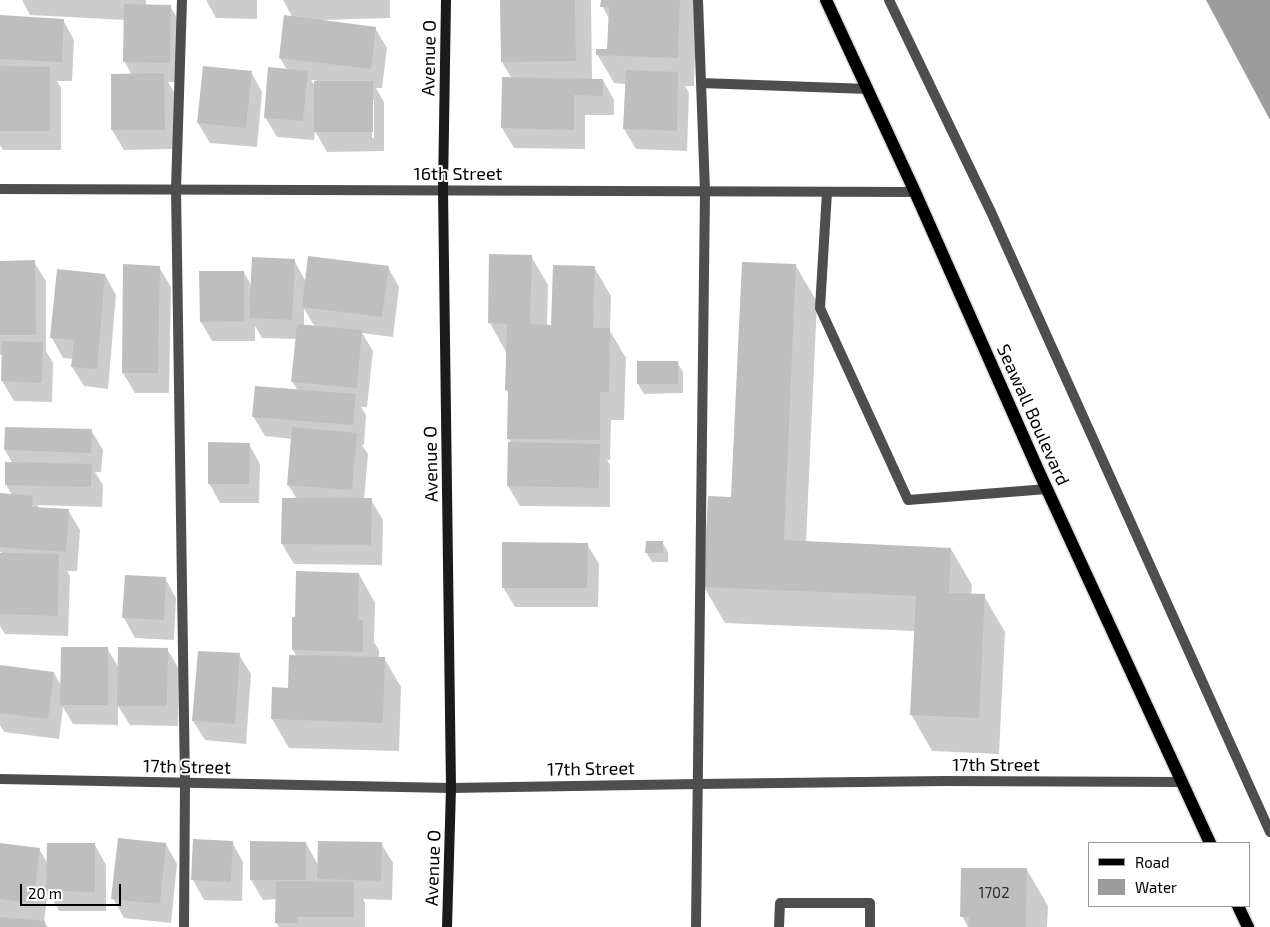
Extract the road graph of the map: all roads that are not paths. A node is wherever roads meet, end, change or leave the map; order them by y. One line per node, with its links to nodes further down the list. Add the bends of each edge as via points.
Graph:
1 (182, 0): 9 (street)
2 (446, 0): 10 (street, Avenue O)
3 (698, 0): 6 (street)
4 (826, 0): 7 (main road, Seawall Boulevard)
5 (889, 0): 20 (street, via 991,212)
6 (701, 83): 7 (street); 11 (street)
7 (868, 89): 13 (main road, Seawall Boulevard)
8 (0, 189): 9 (street, 16th Street)
9 (176, 189): 10 (street, 16th Street); 17 (street)
10 (443, 190): 11 (street, 16th Street); 19 (street, Avenue O)
11 (704, 191): 12 (street, 16th Street); 18 (street)
12 (828, 192): 13 (street, 16th Street); 14 (street, via 820,308 908,500)
13 (915, 192): 14 (main road, Seawall Boulevard)
14 (1047, 489): 16 (main road, Seawall Boulevard)
15 (0, 779): 17 (street, 17th Street)
16 (1182, 782): 18 (street, 17th Street); 21 (main road, Seawall Boulevard)
17 (185, 783): 19 (street, 17th Street); 23 (street)
18 (698, 784): 19 (street, 17th Street); 25 (street)
19 (451, 788): 24 (street, Avenue O)
20 (1270, 832)
21 (1210, 842)
22 (1238, 907): 28 (main road)
23 (184, 927)
24 (447, 927)
25 (696, 927)
26 (779, 927): 27 (street, via 780,903 870,903)
27 (870, 927)
28 (1248, 927)

